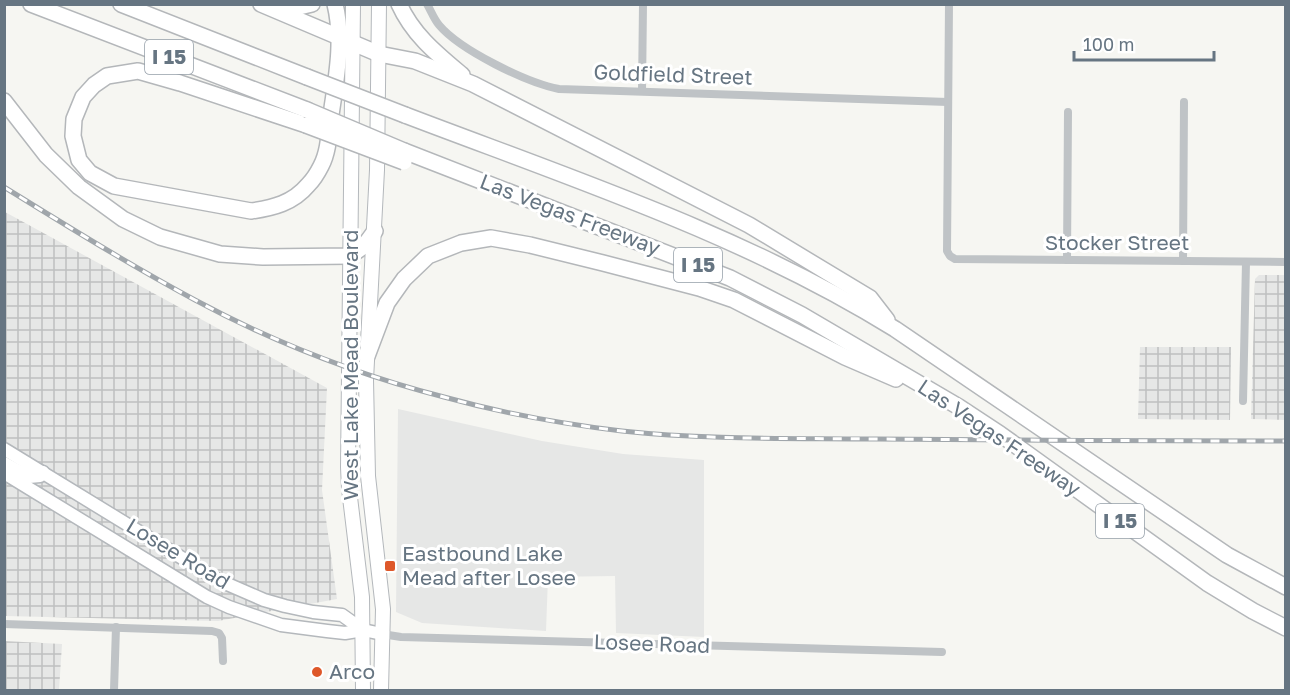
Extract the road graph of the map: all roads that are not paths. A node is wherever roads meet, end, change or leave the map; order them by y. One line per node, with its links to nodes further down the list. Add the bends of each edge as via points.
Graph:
1 (31, 4): 23 (highway, Las Vegas Freeway / I 15)
2 (121, 4): 30 (highway, Las Vegas Freeway / I 15, bridge, via 658,212 841,297)
3 (270, 4): 13 (highway)
4 (278, 4): 5 (highway, via 295,8)
5 (312, 4)
6 (335, 4): 14 (highway)
7 (353, 4): 15 (main road, West Lake Mead Boulevard)
8 (379, 4): 16 (main road, West Lake Mead Boulevard)
9 (399, 4): 17 (highway, via 431,50)
10 (426, 4): 18 (street, Goldfield Street, via 439,25 462,45 526,79 559,89)
11 (643, 4): 18 (street)
12 (949, 4): 20 (street)
13 (262, 5): 14 (highway)
14 (338, 36): 15 (highway); 23 (highway, via 339,57 322,165 289,202 251,211 114,186 90,173 79,160 73,136 74,119 83,97 94,85 107,75 138,71)
15 (354, 43): 16 (highway); 25 (main road, West Lake Mead Boulevard)
16 (379, 54): 17 (highway, via 415,61); 24 (main road, West Lake Mead Boulevard)
17 (473, 84): 30 (highway, via 749,225 870,298)
18 (642, 92): 20 (street, Goldfield Street)
19 (4, 101): 25 (highway, via 46,155 79,187 123,219 160,237 219,254)
20 (948, 102): 26 (street, Stocker Street, via 950,256)
21 (1184, 102): 27 (street)
22 (1068, 112): 26 (street)
23 (306, 118): 33 (highway, Las Vegas Freeway / I 15, bridge, via 404,156 421,158 730,278 802,315)
24 (375, 231): 25 (highway); 31 (main road, West Lake Mead Boulevard)
25 (350, 256): 42 (main road, West Lake Mead Boulevard, via 348,478)
26 (1067, 260): 27 (street, Stocker Street)
27 (1183, 261): 28 (street, Stocker Street)
28 (1246, 262): 29 (street, Stocker Street); 32 (street)
29 (1286, 262)
30 (895, 329): 38 (highway, Las Vegas Freeway / I 15, via 1227,555)
31 (367, 356): 33 (highway, via 387,303 428,256 461,243 491,238 530,244 734,300 845,357); 43 (main road, West Lake Mead Boulevard, via 368,476 382,597)
32 (1243, 401)
33 (959, 407): 41 (highway, Las Vegas Freeway / I 15, via 1207,583)
34 (4, 448): 36 (main road, Losee Road)
35 (4, 463): 36 (main road, via 29,477)
36 (43, 472): 42 (main road, Losee Road, via 218,580 285,606 342,615)
37 (4, 473): 42 (main road, Losee Road, via 207,597 292,627 345,633)
38 (1286, 587)
39 (4, 624): 40 (street)
40 (116, 627): 45 (street, via 219,633); 46 (street)
41 (1286, 628)
42 (363, 630): 43 (main road, Losee Road); 47 (main road, West Lake Mead Boulevard)
43 (382, 634): 44 (street, Losee Road); 48 (main road, West Lake Mead Boulevard)
44 (942, 652)
45 (223, 661)
46 (114, 690)
47 (363, 690)
48 (381, 690)

